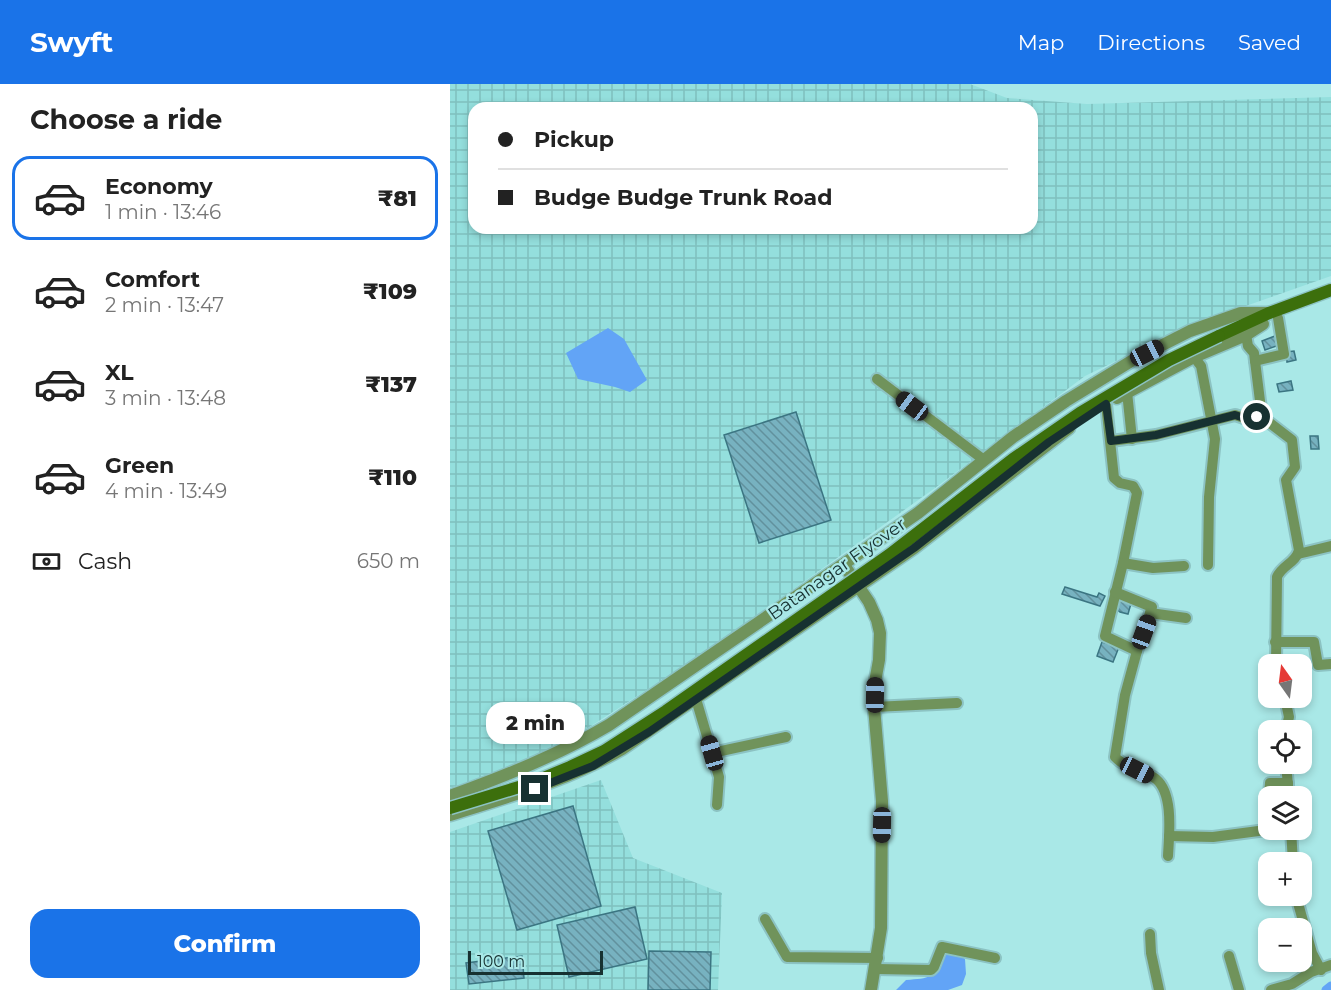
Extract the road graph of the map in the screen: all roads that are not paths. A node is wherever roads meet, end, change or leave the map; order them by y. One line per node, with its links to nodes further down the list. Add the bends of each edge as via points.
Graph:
1 (1331, 290): 3 (main road)
2 (1331, 297): 3 (main road)
3 (1270, 318): 4 (street); 6 (street, via 1284,354); 14 (street, via 1231,315 1160,346 1066,400); 39 (main road, Batanagar Flyover, bridge, via 1224,333 1168,360 1080,412 889,555 604,751 530,784)
4 (1246, 335): 5 (street); 6 (street)
5 (1194, 357): 8 (street); 11 (street, via 1201,366)
6 (1255, 361): 10 (street)
7 (877, 379): 14 (street)
8 (1127, 392): 9 (street); 12 (street)
9 (1106, 404): 13 (street); 21 (street, via 1049,442)
10 (1262, 417): 11 (street, via 1235,415); 16 (street, via 1294,444 1295,467 1286,480)
11 (1211, 421): 12 (street); 19 (street, via 1215,447 1209,497)
12 (1132, 439): 13 (street)
13 (1111, 441): 17 (street, via 1114,478 1137,490)
14 (984, 460): 18 (street)
15 (1331, 546): 16 (street)
16 (1298, 554): 25 (street, via 1277,577)
17 (1123, 562): 20 (street, via 1154,568); 22 (street)
18 (844, 565): 21 (street); 37 (street, via 576,745)
19 (1208, 565)
20 (1184, 566)
21 (859, 586): 29 (street); 31 (street, via 880,633)
22 (1115, 592): 23 (street, via 1152,607); 26 (street, via 1105,636)
23 (1150, 613): 24 (street); 26 (street)
24 (1186, 618)
25 (1275, 642): 27 (street); 28 (street, via 1314,642 1318,665)
26 (1137, 651): 41 (street, via 1115,757 1156,779 1161,786 1169,816)
27 (1276, 654)
28 (1331, 664)
29 (696, 699): 33 (street); 40 (street, via 593,766 556,782)
30 (957, 703): 31 (street)
31 (874, 707): 48 (street, via 882,801)
32 (786, 737): 33 (street)
33 (712, 753): 38 (street, via 719,777)
34 (1287, 774): 35 (street)
35 (1288, 783): 36 (street); 41 (street, via 1270,783 1266,830 1213,837)
36 (1288, 786)
37 (450, 796)
38 (717, 805)
39 (450, 808)
40 (450, 815)
41 (1169, 836): 42 (street)
42 (1168, 856)
43 (1299, 906): 49 (street, via 1312,953)
44 (765, 920): 48 (street, via 787,957)
45 (1150, 934): 51 (street, via 1150,953)
46 (1229, 956): 52 (street)
47 (995, 958): 48 (street, via 942,947 931,970)
48 (877, 963): 50 (street)
49 (1326, 967): 53 (street)
50 (871, 990)
51 (1159, 990)
52 (1239, 990)
53 (1270, 990)

